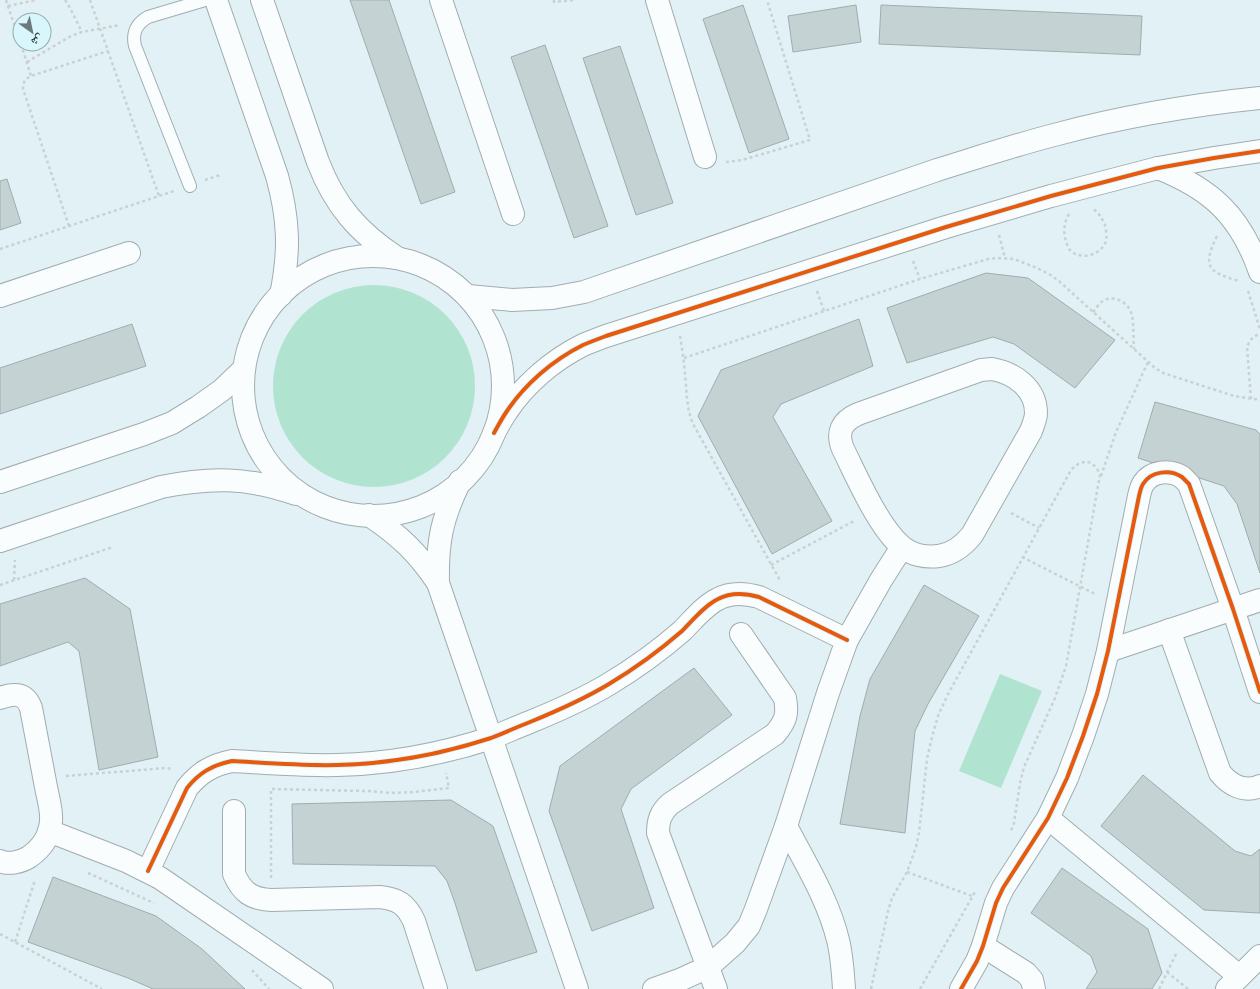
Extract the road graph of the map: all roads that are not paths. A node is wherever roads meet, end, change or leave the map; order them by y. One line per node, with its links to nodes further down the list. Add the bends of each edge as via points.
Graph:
1 (205, 0): 10 (lane, via 148,17 137,26 134,33 135,46)
2 (216, 0): 15 (street, via 283,199 288,247)
3 (262, 0): 13 (street, via 327,184 345,213 357,226)
4 (441, 0): 11 (street)
5 (657, 0): 8 (street)
6 (1260, 98): 17 (street, via 1175,109 1055,135 930,173 584,292 552,298 512,300)
7 (1260, 151): 9 (street)
8 (705, 157)
9 (1158, 168): 14 (street, via 1198,187 1230,216 1253,253); 19 (street, via 946,227 583,345 541,374 507,411)
10 (190, 186)
11 (513, 214)
12 (129, 253): 16 (street)
13 (397, 258): 15 (street, via 355,257 335,262 315,270); 17 (street, via 417,263 436,272)
14 (1252, 278)
15 (281, 294): 18 (street, via 264,317 251,342)
16 (0, 296)
17 (468, 296): 19 (street, via 485,319 497,346 503,375 502,405)
18 (244, 369): 20 (street, via 216,394 172,422 144,434); 22 (street, via 243,391 252,434 274,471)
19 (494, 433): 21 (street, via 486,451)
20 (0, 482)
21 (460, 482): 23 (street, via 429,503 394,514); 26 (street, via 441,530 438,547)
22 (308, 498): 23 (street, via 343,512); 24 (street, via 260,483 235,480 185,482 155,489)
23 (369, 515): 26 (street, via 415,552)
24 (0, 541)
25 (902, 547): 25 (street, via 911,553 934,557 955,551 972,535 1035,421 1036,412 1031,396 1022,382 1003,371 981,370 858,414 846,422 842,428 840,442 874,510); 31 (street)
26 (438, 583): 35 (street)
27 (1260, 600): 28 (street)
28 (1233, 609): 29 (street); 32 (street, via 1189,484 1174,473 1156,474 1142,485); 33 (street)
29 (1169, 630): 32 (street); 36 (street, via 1220,773 1236,786 1246,789)
30 (741, 634): 45 (street, via 785,698 786,717 775,734 664,809 658,824 658,832)
31 (848, 640): 35 (street, via 759,597 728,594 710,604 658,650 609,684 556,711); 39 (street, via 828,693)
32 (1108, 651): 38 (street, via 1083,736)
33 (1260, 692)
34 (0, 698): 40 (street, via 15,694 29,703 31,708 51,820)
35 (492, 738): 42 (street, via 441,752 378,762 338,765 232,761 221,763 202,773 187,788); 50 (street)
36 (1260, 786)
37 (234, 811): 49 (street, via 234,874 244,891 261,900 380,897 397,900 410,912 414,921)
38 (1048, 818): 43 (street, via 1003,888); 47 (street, via 1186,932)
39 (786, 826): 45 (street, via 748,926 735,943); 53 (street, via 831,916 838,940)
40 (49, 831): 41 (street, via 41,846 27,858 10,863); 42 (street)
41 (0, 861)
42 (148, 871): 46 (street, via 172,886)
43 (983, 946): 54 (street); 55 (street, via 1026,972 1032,980)
44 (1260, 956): 47 (street)
45 (708, 967): 51 (street); 52 (street)
46 (297, 980): 48 (street)
47 (1233, 982)
48 (322, 989)
49 (436, 989)
50 (577, 989)
51 (654, 989)
52 (716, 989)
53 (844, 989)
54 (961, 989)
55 (1034, 989)

